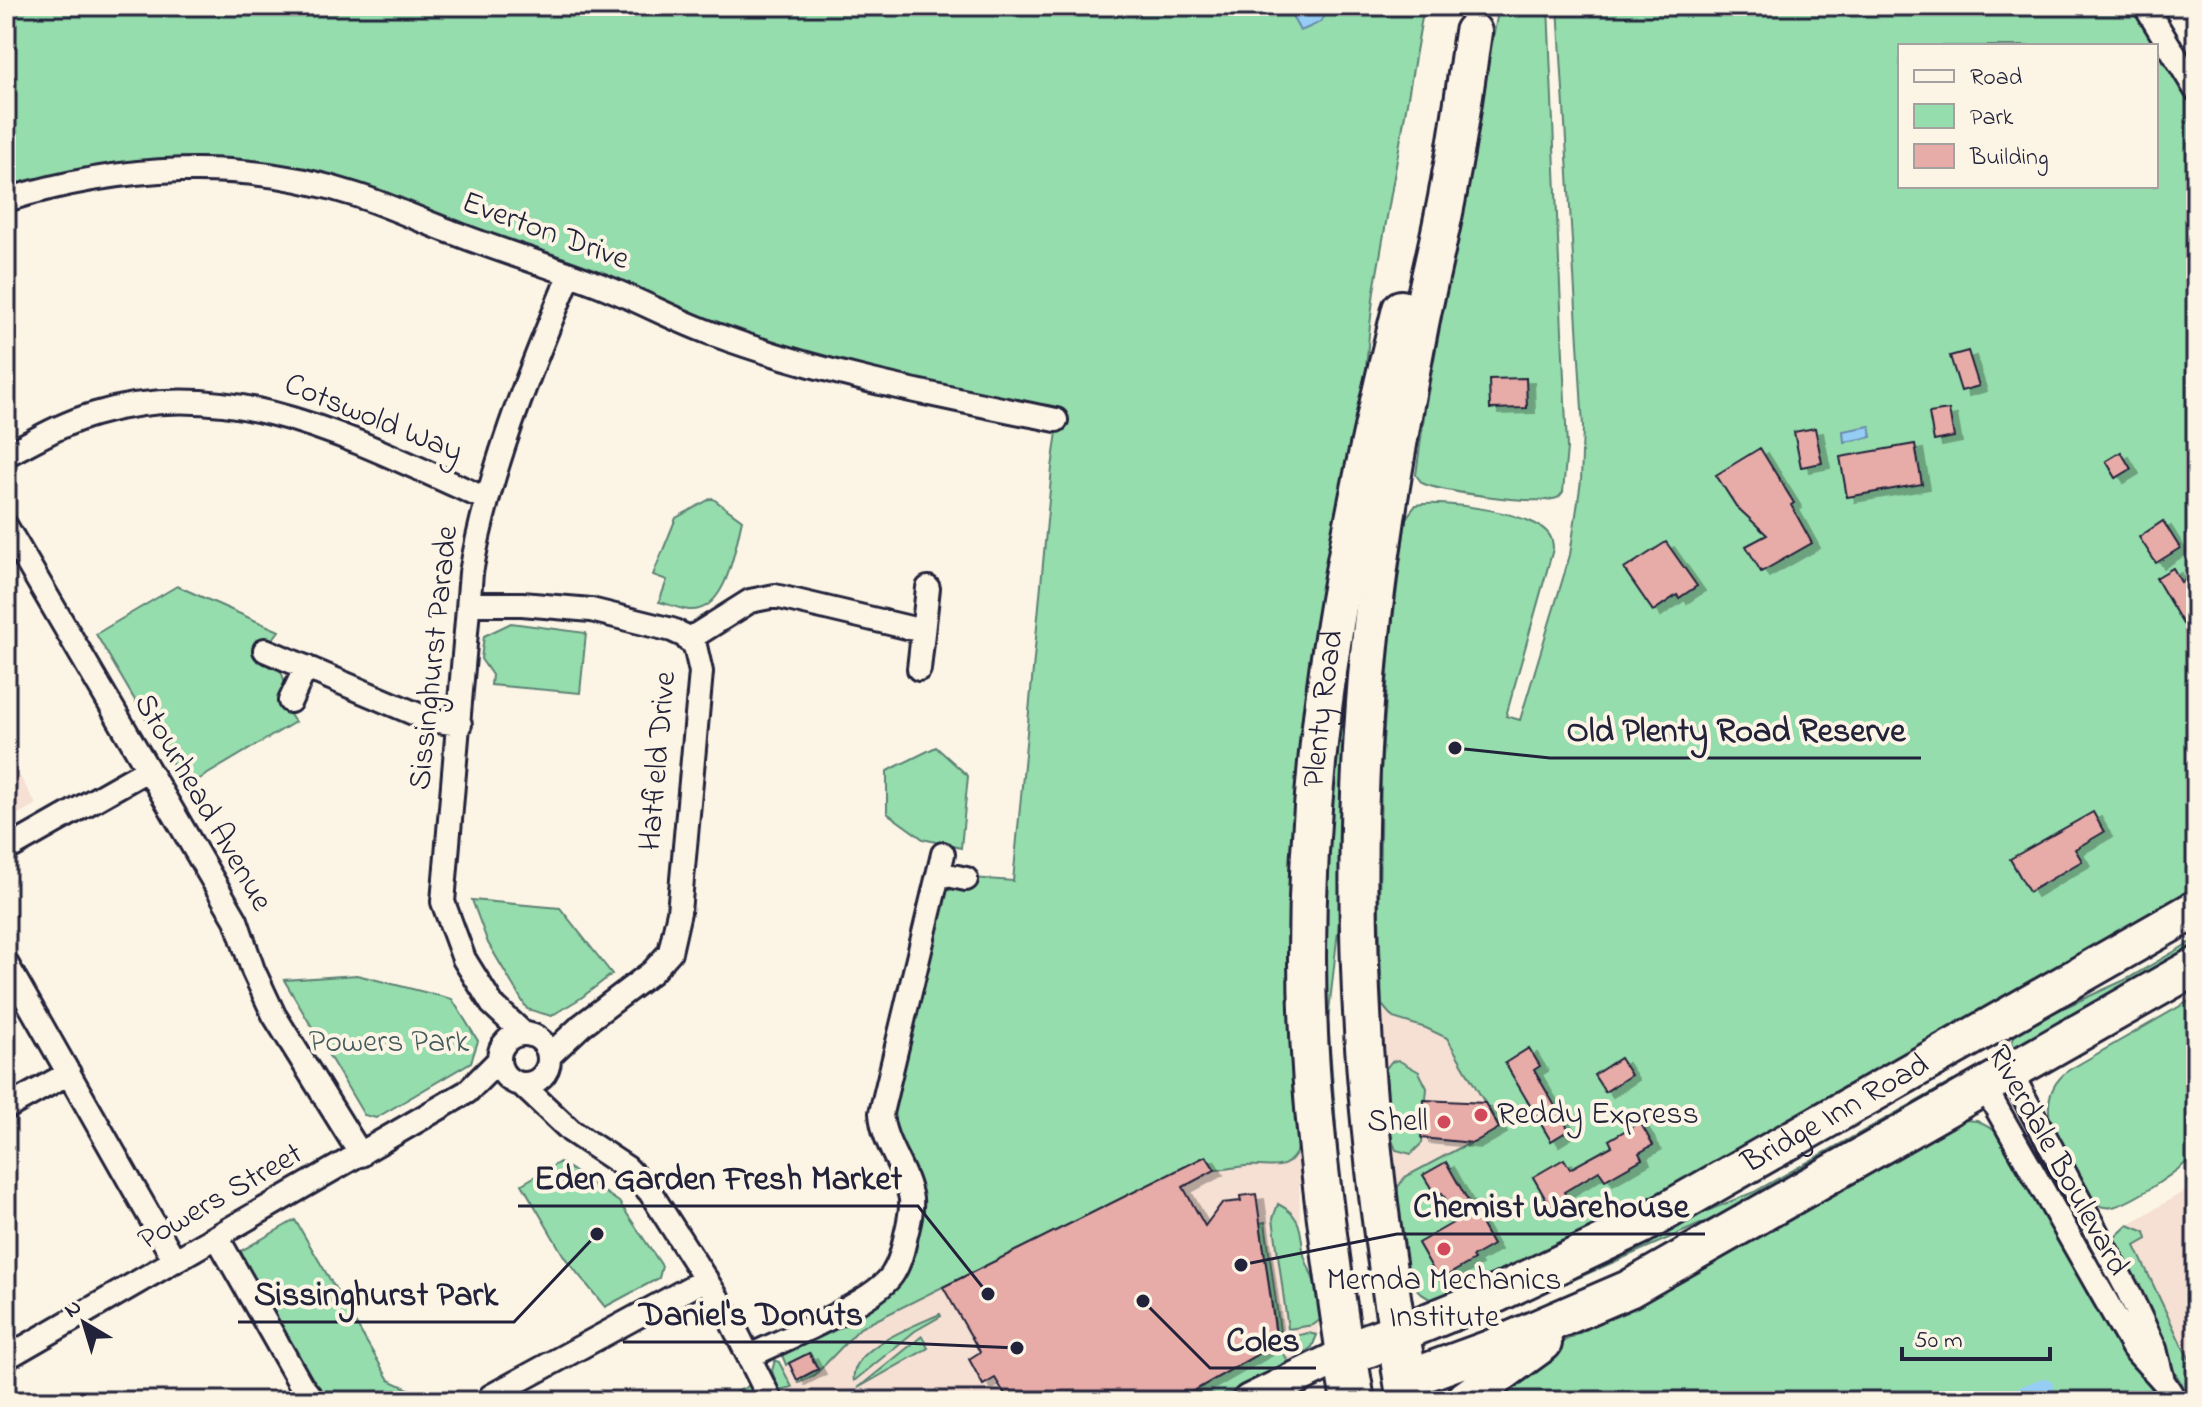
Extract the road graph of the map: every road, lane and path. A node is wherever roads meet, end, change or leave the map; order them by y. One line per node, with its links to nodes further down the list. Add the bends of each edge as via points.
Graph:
1 (2145, 6): 3 (street)
2 (1476, 19): 44 (main road, Plenty Road, via 1391,489 1365,702 1359,846 1362,1024 1375,1183); 45 (main road, Plenty Road, via 1366,449 1332,636 1315,777 1309,1027 1315,1139)
3 (2196, 90)
4 (6, 200): 5 (street, Everton Drive, via 126,173 260,173 353,194)
5 (570, 274): 6 (street, Everton Drive, via 683,323 776,355 922,393); 8 (street, Sissinghurst Parade)
6 (1056, 420)
7 (6, 455): 8 (street, Cotswold Way, via 96,414 166,402 234,404 290,417)
8 (486, 499): 11 (street, Sissinghurst Parade)
9 (6, 526): 19 (street, Stourhead Avenue)
10 (928, 588): 12 (street)
11 (469, 604): 13 (street, Hatfield Drive, via 591,610 672,630); 18 (street, Sissinghurst Parade)
12 (923, 631): 13 (street, via 790,598 762,597 742,606 733,620); 16 (street)
13 (694, 648): 26 (street, Hatfield Drive, via 701,672 674,941 652,972)
14 (265, 650): 15 (street)
15 (306, 667): 17 (street); 18 (street, via 430,720)
16 (919, 669)
17 (290, 701)
18 (460, 724): 25 (street, Sissinghurst Parade, via 443,902 464,959)
19 (147, 770): 20 (street); 37 (street, Stourhead Avenue, via 236,920 284,1034)
20 (6, 850)
21 (966, 879): 46 (street, via 941,863 881,1113 911,1202 897,1265 873,1294)
22 (2196, 909): 28 (main road, Bridge Inn Road)
23 (6, 963): 31 (street)
24 (2196, 966): 32 (main road, Bridge Inn Road)
25 (492, 1004): 27 (street, Sissinghurst Parade); 29 (street, Sissinghurst Parade)
26 (582, 1025): 27 (street, Hatfield Drive); 30 (street, Hatfield Drive)
27 (530, 1035): 29 (street, via 512,1037); 30 (street, via 544,1044)
28 (1972, 1038): 32 (main road, Riverdale Boulevard); 44 (main road, Bridge Inn Road, via 1629,1232)
29 (501, 1053): 33 (street, via 503,1073); 34 (street, Powers Street)
30 (547, 1064): 33 (street, via 535,1081); 36 (street)
31 (69, 1073): 35 (street); 41 (street)
32 (1998, 1080): 38 (street, Riverdale Boulevard); 40 (street, Riverdale Boulevard); 43 (main road, Bridge Inn Road)
33 (518, 1083): 34 (street, Powers Street); 36 (street)
34 (467, 1092): 37 (street, Powers Street)
35 (6, 1108)
36 (559, 1118): 42 (street, via 640,1179)
37 (361, 1155): 39 (street, Powers Street)
38 (2096, 1233): 40 (street); 48 (street, Riverdale Boulevard, via 2151,1339)
39 (217, 1237): 41 (street, Powers Street); 50 (street)
40 (2075, 1246): 48 (street, Riverdale Boulevard, via 2133,1348)
41 (175, 1261): 47 (street, Powers Street)
42 (706, 1279): 46 (street); 51 (street)
43 (1629, 1289): 49 (main road, Bridge Inn Road); 55 (main road)
44 (1398, 1334): 45 (highway, Bridge Inn Road); 49 (highway, Plenty Road)
45 (1345, 1354): 52 (highway, Plenty Road); 54 (main road, Bridge Inn Road)
46 (750, 1356): 53 (street)
47 (6, 1358)
48 (2163, 1381): 56 (street, Riverdale Boulevard)
49 (1407, 1390): 52 (highway, Bridge Inn Road)
50 (307, 1396)
51 (491, 1396)
52 (1349, 1400)
53 (771, 1401)
54 (1249, 1401)
55 (1463, 1401)
56 (2176, 1401)

